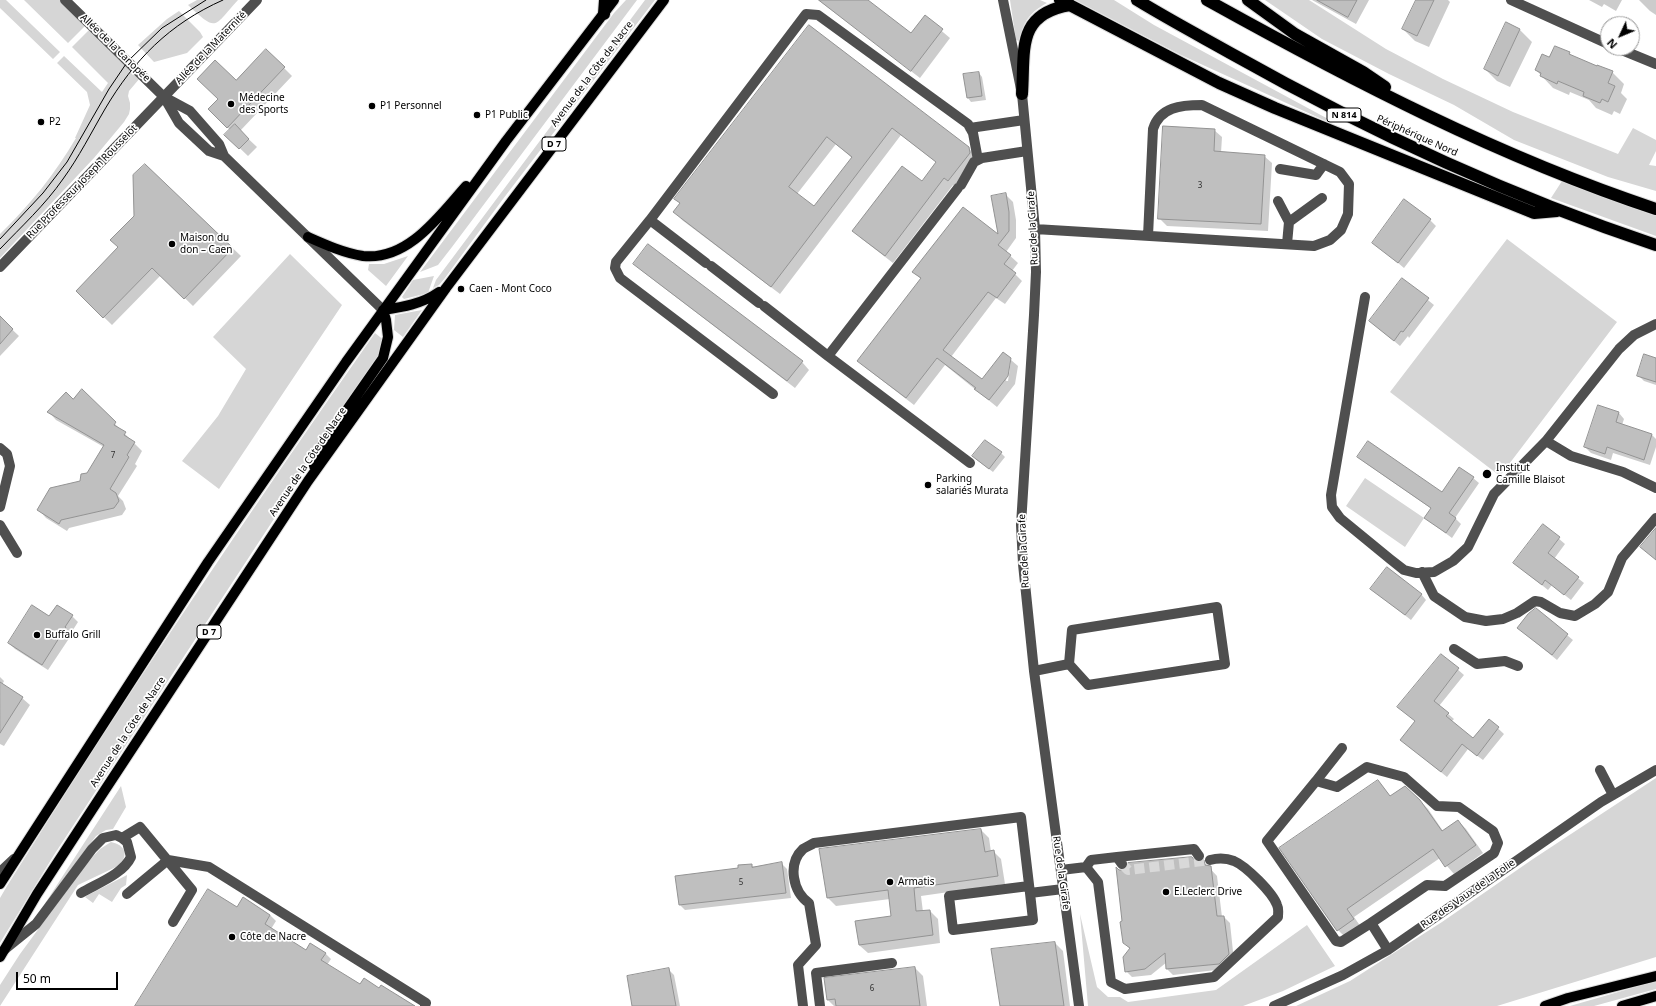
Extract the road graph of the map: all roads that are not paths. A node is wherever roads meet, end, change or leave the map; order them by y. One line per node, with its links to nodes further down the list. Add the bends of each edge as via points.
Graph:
1 (65, 0): 17 (street, Allée de la Canopée)
2 (257, 0): 17 (street, Allée de la Maternité)
3 (605, 0): 12 (highway)
4 (614, 0): 12 (main road)
5 (664, 0): 39 (main road, Avenue de la Côte de Nacre / D 7)
6 (1003, 0): 16 (street, Rue de la Girafe)
7 (1137, 0): 30 (highway, Périphérique Nord / N 814, via 1287,85 1378,132)
8 (1207, 0): 18 (highway, via 1299,51)
9 (1248, 0): 18 (highway, via 1295,34 1362,72)
10 (1511, 0): 13 (street)
11 (1065, 3): 16 (highway, via 1042,14 1034,22 1025,40); 30 (highway, via 1275,108 1534,213)
12 (604, 14): 21 (main road)
13 (1600, 40)
14 (1636, 56): 15 (street)
15 (1656, 64)
16 (1022, 94): 19 (street, Rue de la Girafe)
17 (164, 97): 23 (street, via 190,111 219,144); 23 (street, via 179,123 209,151); 38 (street, Rue Professeur Joseph Rousselot)
18 (1426, 114): 29 (highway, via 1498,149)
19 (1024, 120): 20 (street); 22 (street, Rue de la Girafe)
20 (970, 128): 24 (street); 31 (street, via 968,124 818,15 806,14)
21 (506, 141): 35 (main road, via 440,215 419,236 397,250 381,255 364,256 339,250); 41 (main road)
22 (1028, 151): 24 (street); 33 (street, Rue de la Girafe)
23 (224, 156): 35 (street)
24 (978, 160): 43 (street)
25 (1324, 164): 26 (street, via 1316,175); 34 (street, via 1202,105 1183,105 1164,112 1156,120 1153,129); 36 (street, via 1340,172 1348,184 1348,214 1341,230 1330,240 1314,246)
26 (1280, 169)
27 (1322, 198): 32 (street)
28 (1278, 201): 32 (street)
29 (1656, 209)
30 (1560, 211): 37 (highway, Périphérique Nord / N 814)
31 (650, 220): 43 (street); 44 (street, via 616,262 615,268 620,278)
32 (1289, 222): 36 (street)
33 (1035, 229): 34 (street); 58 (street, Rue de la Girafe, via 1034,315 1021,525)
34 (1148, 236): 36 (street)
35 (308, 237): 41 (street)
36 (1287, 244)
37 (1656, 245)
38 (0, 267)
39 (446, 288): 41 (main road, via 420,303); 48 (main road, Avenue de la Côte de Nacre / D 7)
40 (1365, 297): 54 (street, via 1331,495 1332,506 1340,518 1404,570)
41 (383, 310): 48 (main road, via 388,337 383,358 323,444); 65 (main road, via 208,562)
42 (1656, 324): 45 (street, via 1634,335 1619,349)
43 (828, 356): 47 (street)
44 (773, 394)
45 (1546, 441): 49 (street, via 1571,456 1623,472); 54 (street, via 1494,494 1468,547 1453,561 1434,572)
46 (0, 448): 50 (street, via 6,454 10,466)
47 (970, 463)
48 (308, 481): 80 (main road, Avenue de la Côte de Nacre / D 7, via 96,802)
49 (1656, 488)
50 (0, 506)
51 (1656, 518): 54 (street, via 1622,558 1608,592 1595,604 1575,616 1560,613 1535,601 1503,620 1486,621 1465,617 1434,596)
52 (0, 525): 53 (street, via 17,553)
53 (0, 537)
54 (1422, 572)
55 (1454, 650): 57 (street, via 1477,664 1505,661)
56 (1069, 664): 56 (street, via 1088,685 1224,664 1217,607 1072,630); 58 (street)
57 (1518, 666)
58 (1034, 671): 70 (street, Rue de la Girafe)
59 (1342, 748): 62 (street)
60 (1600, 770): 63 (street)
61 (1656, 770): 63 (street, Rue des Vaux de la Folie)
62 (1316, 781): 78 (street, via 1267,841 1336,941 1341,942); 78 (street, via 1337,787 1367,767 1404,777 1437,806 1459,807 1493,831 1498,843 1494,852 1445,886 1427,885)
63 (1613, 795): 79 (street, Rue des Vaux de la Folie)
64 (122, 838): 67 (street, via 140,827); 75 (street, via 127,842 131,857 128,864 122,870); 80 (street, via 116,835 103,838 36,924)
65 (16, 856): 71 (street); 72 (main road)
66 (1199, 856): 69 (street, via 1194,848 1119,860 1091,860)
67 (168, 860): 76 (street); 77 (street, via 192,890); 84 (street, via 209,867 426,1003)
68 (1210, 860): 69 (street, via 1224,859 1242,866 1274,898 1279,911 1278,917 1214,977 1125,989 1112,982 1098,882)
69 (1086, 867): 70 (street)
70 (1061, 870): 73 (street, Rue de la Girafe)
71 (0, 872)
72 (0, 884)
73 (1063, 889): 74 (street); 87 (street, Rue de la Girafe)
74 (1030, 890): 74 (street, via 1033,920 953,930 949,896); 85 (street, via 1021,817 814,843 803,849 793,865 796,887 802,898 809,903 816,945 798,965)
75 (81, 892)
76 (128, 894)
77 (172, 922)
78 (1371, 923): 79 (street)
79 (1388, 950): 88 (street, Rue des Vaux de la Folie, via 1343,975)
80 (2, 954)
81 (892, 963): 86 (street, via 816,973)
82 (1656, 976): 89 (main road)
83 (1656, 996): 90 (main road)
84 (424, 1006)
85 (804, 1006)
86 (820, 1006)
87 (1079, 1006)
88 (1274, 1006)
89 (1545, 1006)
90 (1622, 1006)

